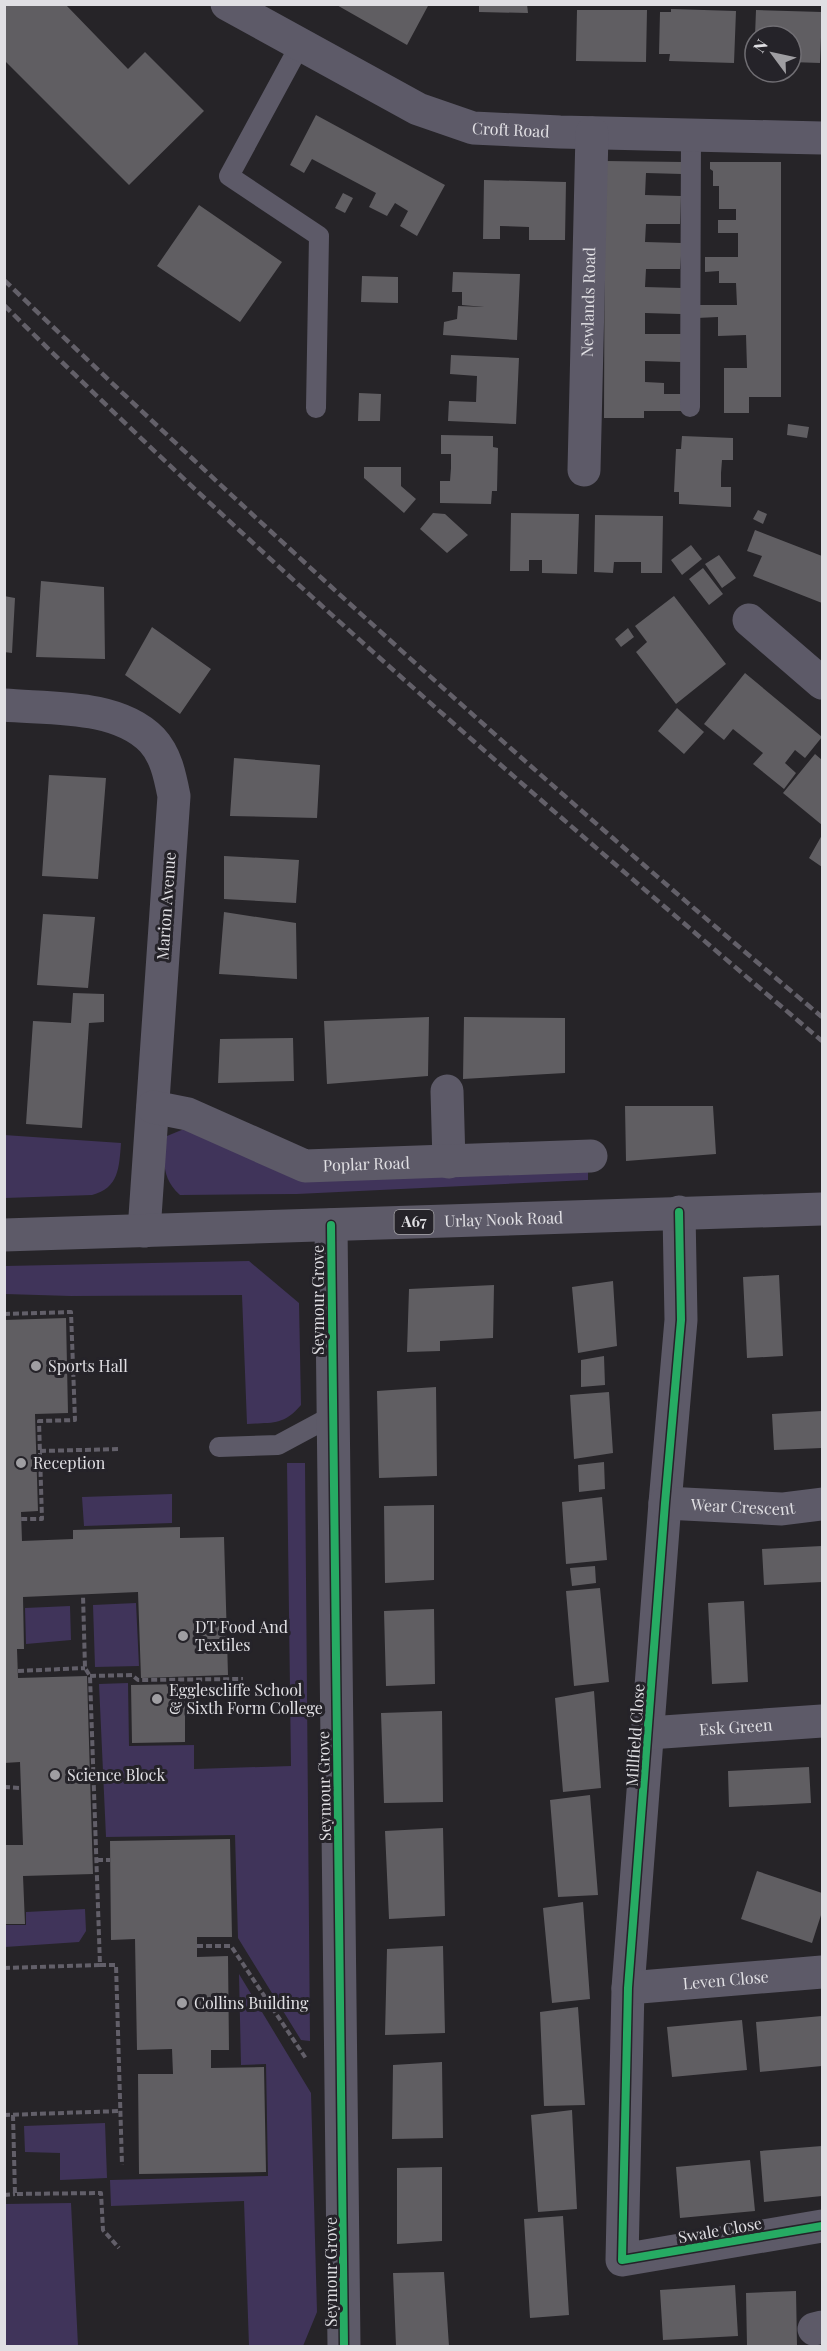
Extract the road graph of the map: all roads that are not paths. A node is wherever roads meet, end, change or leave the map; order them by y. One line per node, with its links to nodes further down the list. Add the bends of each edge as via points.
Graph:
1 (227, 4): 2 (street, Croft Road)
2 (300, 45): 3 (street, Croft Road, via 417,109 454,123 492,130); 7 (lane, via 229,176 320,236)
3 (592, 133): 4 (street, Croft Road); 8 (street, Newlands Road)
4 (691, 135): 5 (street, Croft Road); 6 (lane)
5 (822, 138)
6 (690, 407)
7 (316, 408)
8 (584, 470)
9 (749, 620): 10 (street)
10 (822, 683)
11 (4, 705): 13 (street, Marion Avenue, via 121,719 152,740 168,766 174,796)
12 (447, 1091): 15 (street)
13 (153, 1107): 15 (street, Poplar Road, via 188,1114 305,1166); 19 (street, Marion Avenue)
14 (591, 1156): 15 (street, Poplar Road)
15 (449, 1162)
16 (822, 1209): 17 (street, Urlay Nook Road / A67)
17 (679, 1212): 18 (street, Urlay Nook Road / A67); 23 (street, Millfield Close, via 681,1320)
18 (331, 1225): 19 (street, Urlay Nook Road / A67); 21 (street, Seymour Grove)
19 (144, 1231): 20 (street, Urlay Nook Road / A67)
20 (4, 1235)
21 (332, 1416): 22 (lane, via 278,1445); 31 (street, Seymour Grove)
22 (219, 1447)
23 (664, 1503): 24 (street, Wear Crescent, via 782,1509); 26 (street, Millfield Close)
24 (822, 1504)
25 (822, 1721): 26 (street, Esk Green)
26 (649, 1733): 28 (street, Millfield Close)
27 (822, 1972): 28 (street, Leven Close)
28 (628, 1988): 30 (street, Millfield Close)
29 (822, 2226): 30 (street, Swale Close)
30 (622, 2260)
31 (344, 2346)

